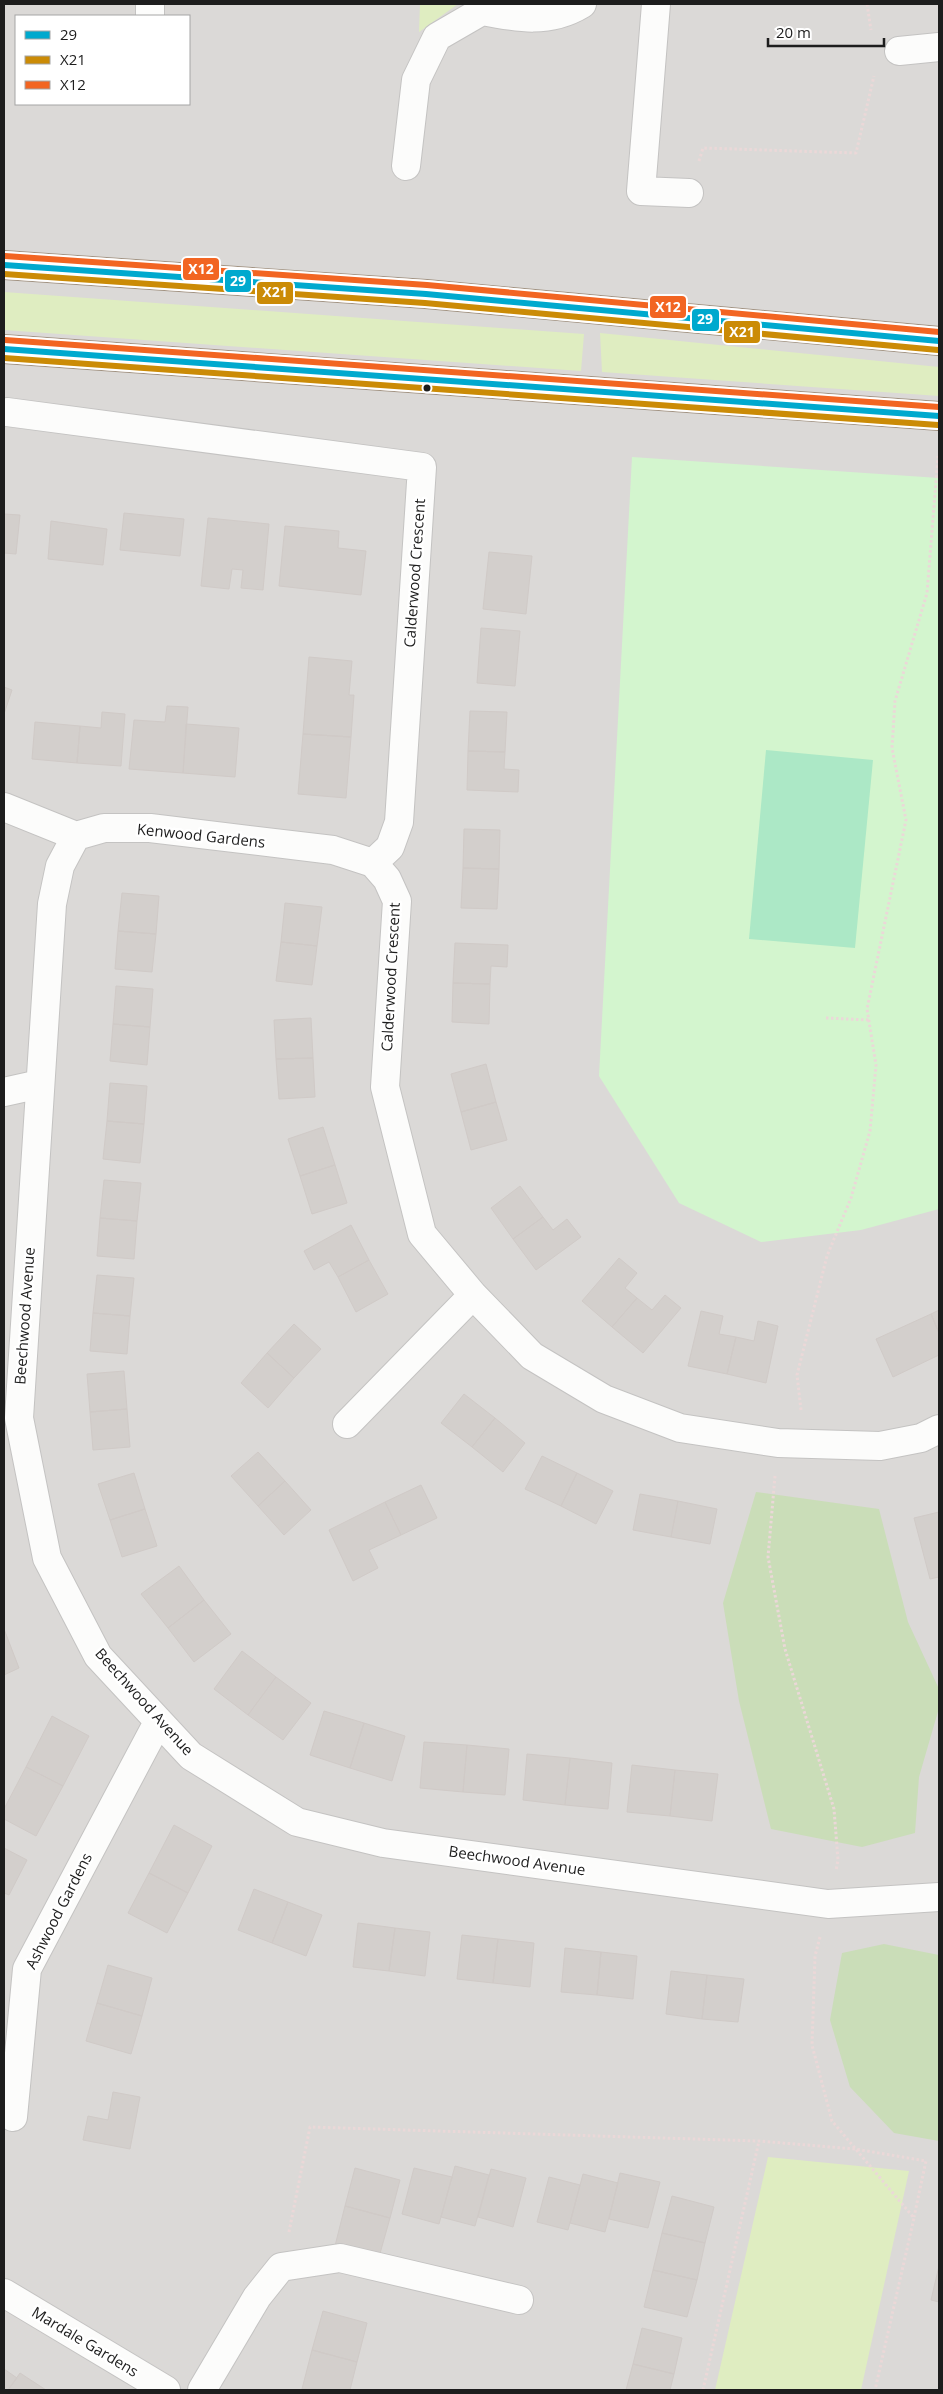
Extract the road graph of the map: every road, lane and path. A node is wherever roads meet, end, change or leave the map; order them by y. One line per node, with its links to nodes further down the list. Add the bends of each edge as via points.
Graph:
1 (582, 4): 8 (street, via 568,12 525,19 482,11 437,37 416,80)
2 (656, 4): 9 (street, via 641,191)
3 (867, 4): 4 (path)
4 (872, 32)
5 (939, 47): 6 (street)
6 (899, 51)
7 (875, 73): 9 (path, via 856,153 703,148)
8 (406, 166)
9 (689, 193)
10 (4, 265): 11 (main road, via 426,294)
11 (939, 341)
12 (4, 349): 14 (main road)
13 (7, 412): 18 (street, Calderwood Crescent, via 422,467 399,822 390,848)
14 (939, 416)
15 (938, 456): 20 (path, via 927,593 895,701 892,748 906,820 867,1009)
16 (4, 807): 17 (street)
17 (76, 836): 18 (street, Kenwood Gardens, via 104,828 150,828 333,850); 21 (street, Beechwood Avenue, via 60,866 52,904)
18 (373, 864): 23 (street, Calderwood Crescent, via 387,879 397,901 385,1087 395,1132 422,1234)
19 (826, 1018): 20 (path)
20 (869, 1020): 26 (path, via 876,1065 870,1131 851,1198 827,1256 797,1375 801,1412)
21 (40, 1084): 22 (street); 27 (street, Beechwood Avenue, via 19,1418 47,1558 98,1656)
22 (4, 1092)
23 (473, 1295): 24 (street); 26 (street, Calderwood Crescent, via 532,1356 604,1399 680,1428)
24 (347, 1424)
25 (939, 1429): 26 (street, Calderwood Crescent, via 921,1438 880,1446)
26 (778, 1443): 29 (path, via 768,1557 785,1649 834,1809 838,1860)
27 (158, 1722): 29 (street, Beechwood Avenue, via 191,1756 297,1822 383,1843); 30 (street, Ashwood Gardens, via 27,1968)
28 (939, 1897): 29 (street, Beechwood Avenue)
29 (828, 1904): 32 (path, via 815,1956 812,2045 832,2121)
30 (13, 2117)
31 (759, 2141): 32 (path); 34 (path, via 310,2127); 39 (path)
32 (855, 2149): 33 (path); 33 (path, via 926,2161)
33 (914, 2218): 40 (path)
34 (281, 2267): 36 (street, via 340,2258); 38 (street, via 256,2297)
35 (4, 2293): 37 (street, Mardale Gardens)
36 (519, 2300)
37 (166, 2390)
38 (202, 2390)
39 (703, 2390)
40 (875, 2390)

